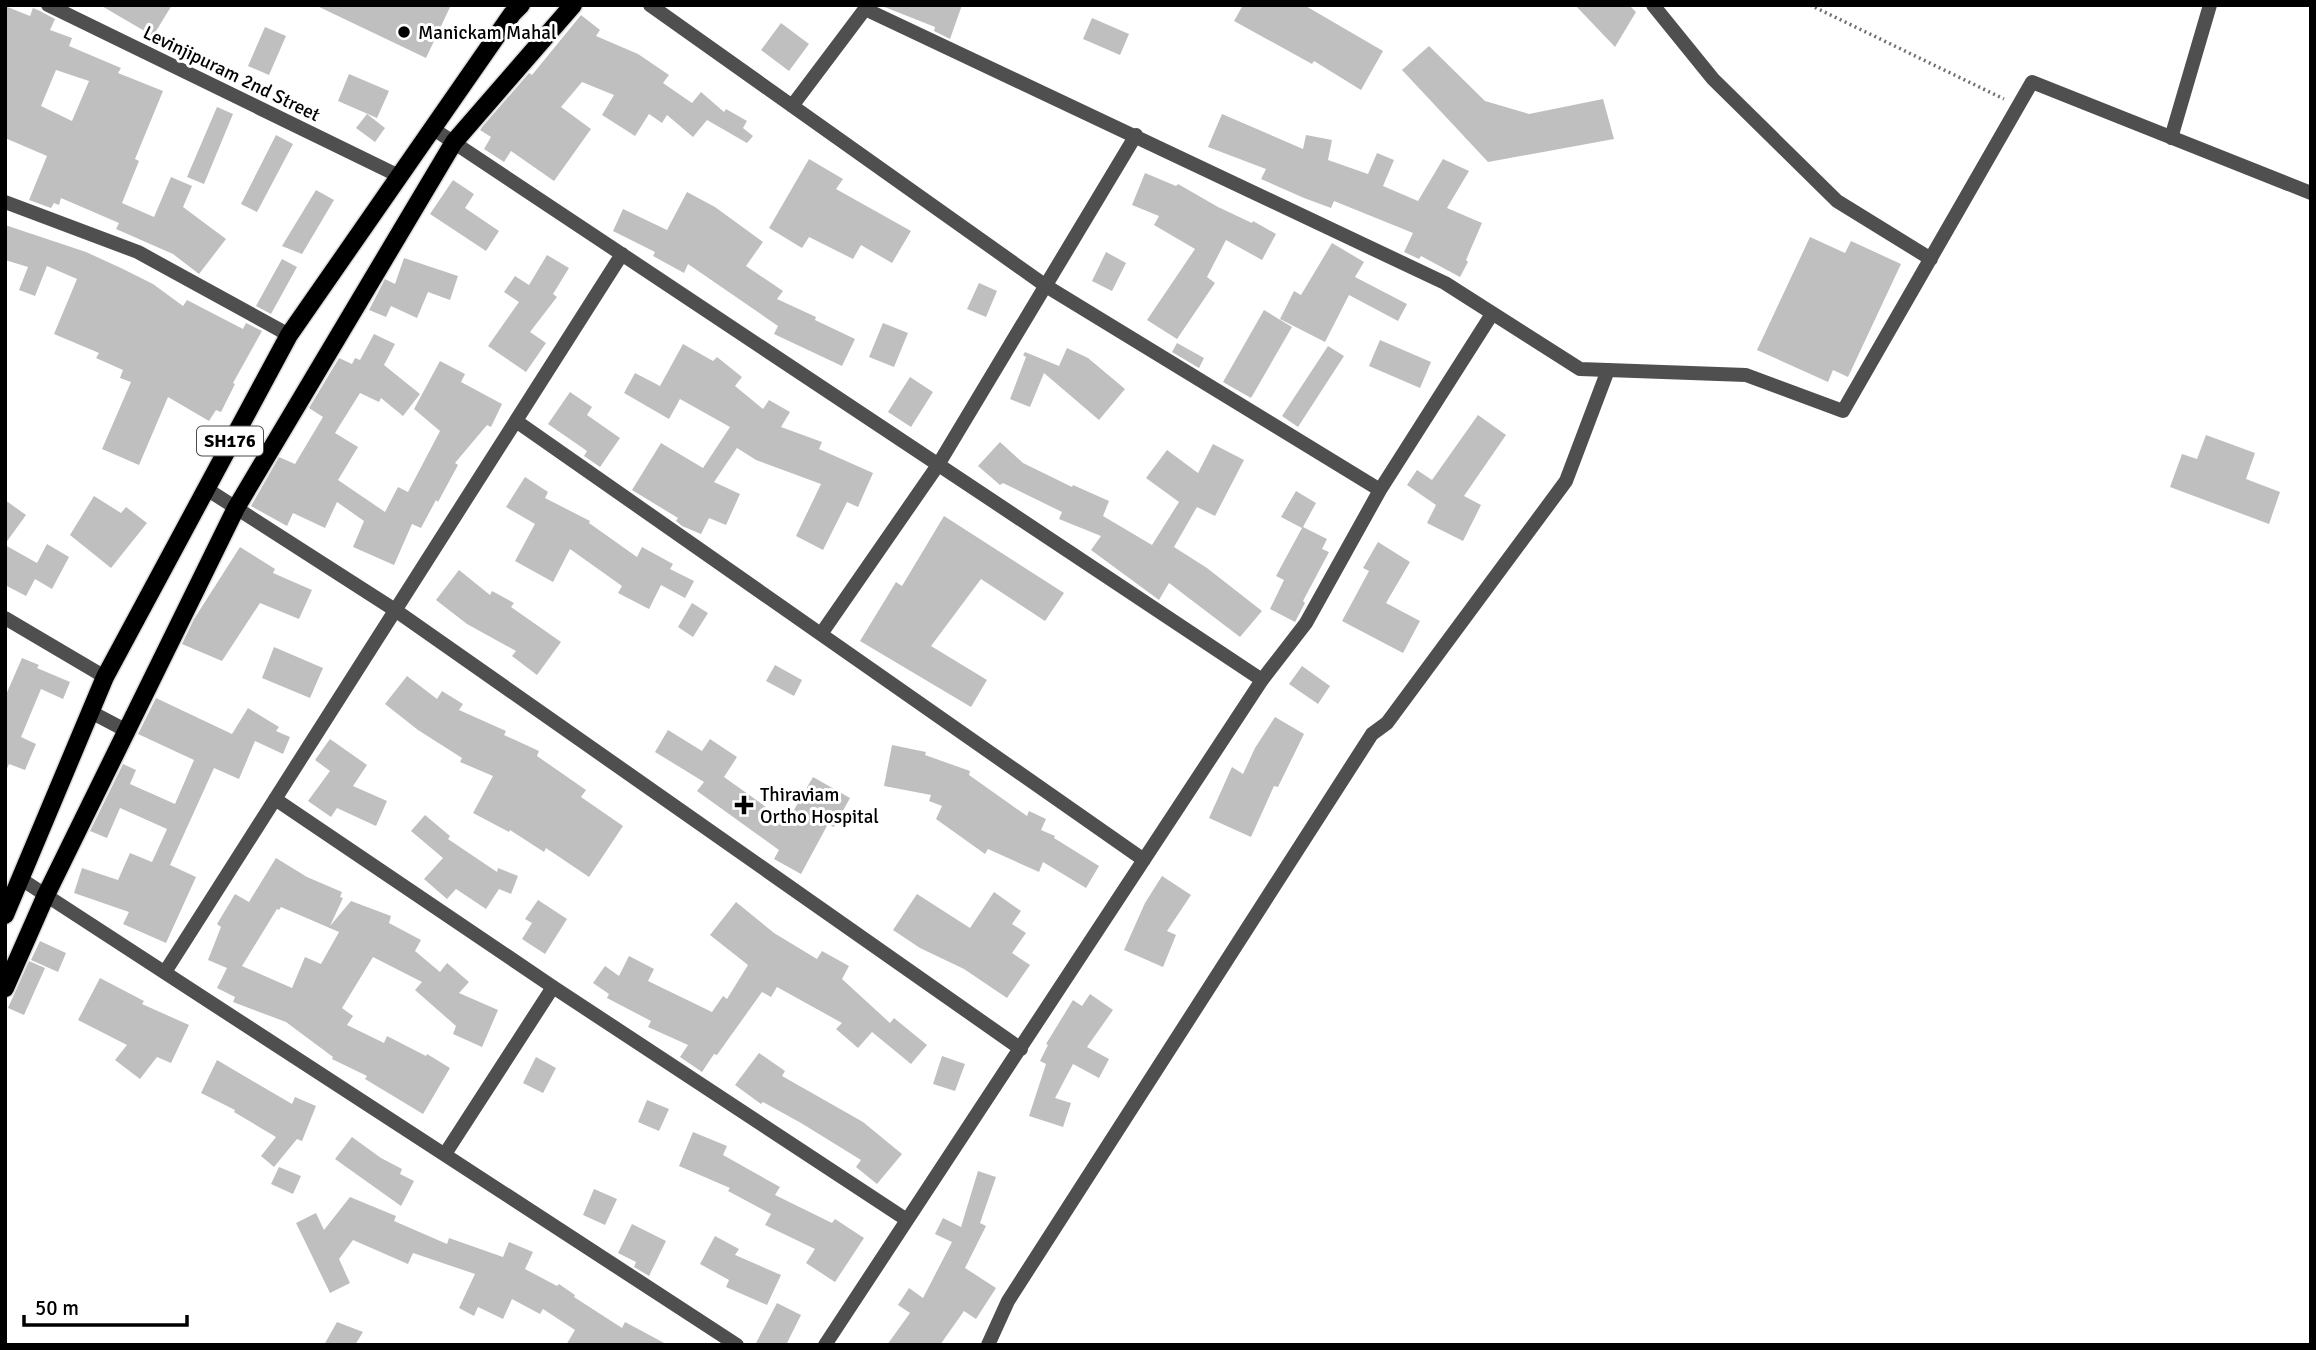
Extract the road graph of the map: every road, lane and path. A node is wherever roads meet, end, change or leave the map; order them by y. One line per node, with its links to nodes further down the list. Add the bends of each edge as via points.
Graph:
1 (48, 5): 14 (street, Levinjipuram 2nd Street)
2 (521, 5): 10 (main road, SH176)
3 (573, 5): 13 (main road)
4 (650, 5): 8 (street)
5 (1653, 5): 18 (street, via 1713,79 1837,201)
6 (1810, 5): 9 (path)
7 (2210, 5): 12 (street)
8 (792, 106): 11 (street, via 865,9); 19 (street)
9 (2018, 106): 12 (street, via 2032,82); 18 (street)
10 (432, 128): 13 (street); 14 (main road, SH176)
11 (1136, 135): 19 (street); 20 (street, via 1445,283)
12 (2171, 138): 15 (street)
13 (453, 142): 17 (street); 27 (main road)
14 (399, 176): 21 (main road, SH176)
15 (2311, 193)
16 (5, 202): 21 (street, via 138,252)
17 (622, 254): 23 (street); 24 (street)
18 (1931, 259): 22 (street, via 1843,411 1746,374)
19 (1046, 286): 24 (street); 26 (street)
20 (1492, 314): 22 (street, via 1580,369); 26 (street)
21 (289, 335): 25 (main road, SH176)
22 (1608, 370): 48 (street, via 1566,481 1387,723 1372,734 1008,1301)
23 (516, 421): 28 (street); 30 (street)
24 (938, 465): 30 (street); 32 (street)
25 (205, 488): 27 (street); 31 (main road, SH176)
26 (1380, 490): 32 (street, via 1306,622)
27 (236, 508): 28 (street); 34 (main road)
28 (395, 610): 35 (street); 43 (street)
29 (5, 618): 31 (street)
30 (821, 634): 36 (street)
31 (105, 677): 33 (main road, SH176)
32 (1262, 680): 36 (street)
33 (89, 710): 34 (street); 37 (main road, SH176)
34 (127, 731): 38 (main road)
35 (275, 799): 40 (street); 41 (street)
36 (1144, 860): 43 (street)
37 (21, 878): 38 (street); 39 (main road, SH176)
38 (46, 894): 40 (street); 42 (main road)
39 (5, 915)
40 (165, 972): 44 (street)
41 (553, 987): 44 (street); 45 (street)
42 (5, 988)
43 (1021, 1049): 45 (street)
44 (445, 1154): 46 (street)
45 (906, 1220): 47 (street)
46 (737, 1345)
47 (825, 1345)
48 (988, 1345)

